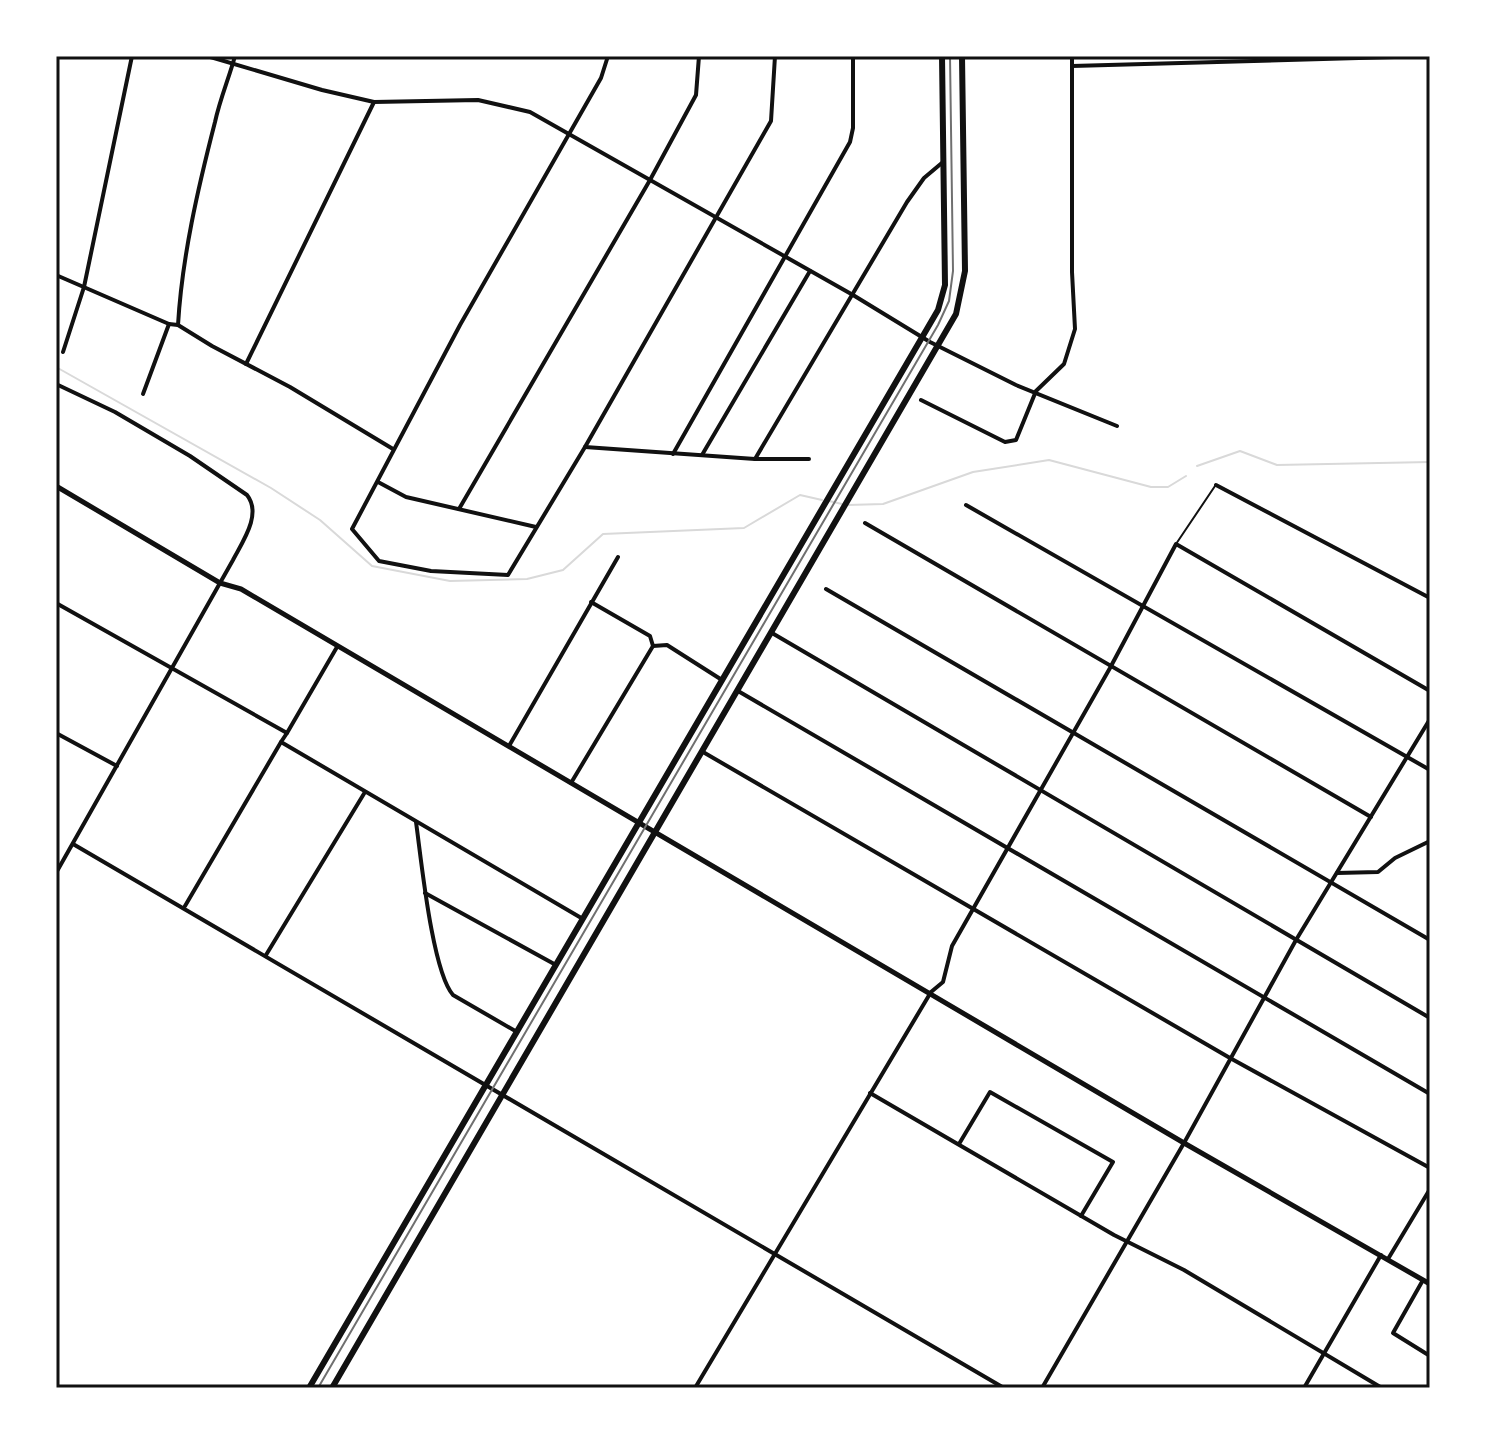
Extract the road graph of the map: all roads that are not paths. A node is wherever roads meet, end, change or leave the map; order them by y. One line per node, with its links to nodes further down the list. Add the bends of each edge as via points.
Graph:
1 (132, 56): 27 (street)
2 (207, 56): 16 (street)
3 (235, 56): 16 (street)
4 (608, 56): 20 (street)
5 (699, 56): 22 (street, via 696,95)
6 (775, 56): 23 (street, via 771,121)
7 (853, 56): 24 (street, via 850,142)
8 (942, 56): 21 (main road)
9 (962, 56): 32 (main road, via 964,285)
10 (1072, 56): 18 (street)
11 (1149, 56): 17 (street)
12 (1430, 56): 13 (street)
13 (1402, 57): 14 (street)
14 (1325, 58): 15 (street)
15 (1237, 59): 17 (street)
16 (233, 63): 19 (street); 30 (street, via 197,200)
17 (1150, 64): 18 (street)
18 (1072, 66): 36 (street, via 1075,329 1064,364)
19 (374, 102): 20 (street, via 490,101 530,112); 34 (street)
20 (570, 135): 22 (street); 41 (street)
21 (943, 162): 28 (street, via 907,202); 31 (main road, via 945,285)
22 (650, 180): 23 (street); 50 (street)
23 (717, 218): 24 (street); 40 (street)
24 (785, 257): 25 (street); 42 (street)
25 (810, 271): 28 (street); 43 (street)
26 (56, 275): 27 (street)
27 (84, 287): 29 (street); 33 (street)
28 (853, 295): 31 (street); 44 (street)
29 (169, 324): 30 (street); 37 (street)
30 (178, 325): 34 (street)
31 (922, 337): 32 (street); 66 (main road)
32 (939, 346): 36 (street); 61 (main road)
33 (63, 352)
34 (246, 364): 41 (street)
35 (56, 384): 55 (street, via 115,412 247,495 252,520)
36 (1036, 391): 38 (street, via 1012,442); 39 (street)
37 (143, 394)
38 (921, 400)
39 (1117, 426)
40 (585, 447): 42 (street); 52 (street)
41 (393, 449): 46 (street)
42 (673, 454): 43 (street)
43 (702, 455): 44 (street)
44 (755, 459): 45 (street)
45 (809, 459)
46 (378, 482): 50 (street, via 406,497); 52 (street, via 352,529 379,561 431,571 508,575)
47 (1216, 485): 53 (lane); 57 (street)
48 (56, 486): 55 (street)
49 (966, 505): 60 (street)
50 (459, 509): 52 (street)
51 (865, 523): 65 (street)
52 (536, 527)
53 (1176, 544): 60 (street); 68 (street)
54 (618, 557): 58 (street)
55 (220, 583): 63 (street, via 241,589); 64 (street)
56 (826, 589): 70 (street)
57 (1430, 598)
58 (591, 602): 62 (street, via 650,636); 74 (street)
59 (56, 603): 64 (street)
60 (1142, 607): 65 (street); 76 (street)
61 (772, 633): 67 (main road); 80 (street)
62 (653, 646): 66 (street, via 667,645); 79 (street)
63 (337, 647): 72 (street); 74 (street)
64 (172, 667): 72 (street); 77 (street)
65 (1110, 668): 70 (street); 82 (street)
66 (722, 680): 84 (main road)
67 (738, 691): 75 (main road); 88 (street)
68 (1430, 691)
69 (1430, 719): 76 (street)
70 (1074, 731): 80 (street); 91 (street)
71 (56, 733): 77 (street)
72 (287, 733): 73 (street)
73 (281, 742): 81 (street); 93 (street)
74 (509, 746): 79 (street)
75 (703, 752): 85 (main road); 94 (street)
76 (1408, 757): 78 (street); 82 (street)
77 (117, 766): 87 (street)
78 (1430, 770)
79 (571, 783): 84 (street)
80 (1040, 790): 88 (street); 96 (street)
81 (365, 792): 83 (street); 98 (street)
82 (1371, 817): 90 (street)
83 (416, 822): 92 (street); 95 (street)
84 (638, 824): 85 (street); 95 (main road)
85 (655, 833): 100 (street); 108 (main road)
86 (1430, 841): 90 (street, via 1378,872)
87 (73, 844): 89 (street); 93 (street)
88 (1006, 849): 94 (street); 101 (street)
89 (56, 873)
90 (1337, 873): 91 (street)
91 (1332, 883): 96 (street); 97 (street)
92 (425, 893): 99 (street); 103 (street, via 448,989)
93 (185, 907): 98 (street)
94 (975, 908): 100 (street, via 952,946 943,982); 104 (street)
95 (583, 919): 99 (main road)
96 (1296, 940): 101 (street); 102 (street)
97 (1430, 940)
98 (266, 955): 105 (street)
99 (556, 965): 103 (main road)
100 (931, 992): 106 (street); 109 (street)
101 (1264, 998): 104 (street); 107 (street)
102 (1430, 1018)
103 (517, 1032): 105 (main road)
104 (1230, 1058): 109 (street); 111 (street)
105 (485, 1086): 108 (street); 122 (main road)
106 (870, 1093): 110 (street); 115 (street)
107 (1430, 1094)
108 (502, 1096): 115 (street); 123 (main road)
109 (1184, 1143): 114 (street); 116 (street)
110 (959, 1144): 113 (street); 113 (street, via 990,1092 1113,1162)
111 (1430, 1168)
112 (1430, 1189): 117 (street)
113 (1081, 1216): 114 (street)
114 (1126, 1241): 120 (street); 126 (street)
115 (774, 1252): 124 (street); 125 (street)
116 (1381, 1255): 117 (street); 120 (street)
117 (1388, 1259): 118 (street)
118 (1423, 1280): 119 (street); 121 (street, via 1393,1333)
119 (1430, 1284)
120 (1325, 1354): 127 (street); 128 (street)
121 (1430, 1356)
122 (309, 1388)
123 (332, 1388)
124 (695, 1388)
125 (1004, 1388)
126 (1042, 1388)
127 (1304, 1388)
128 (1382, 1388)

